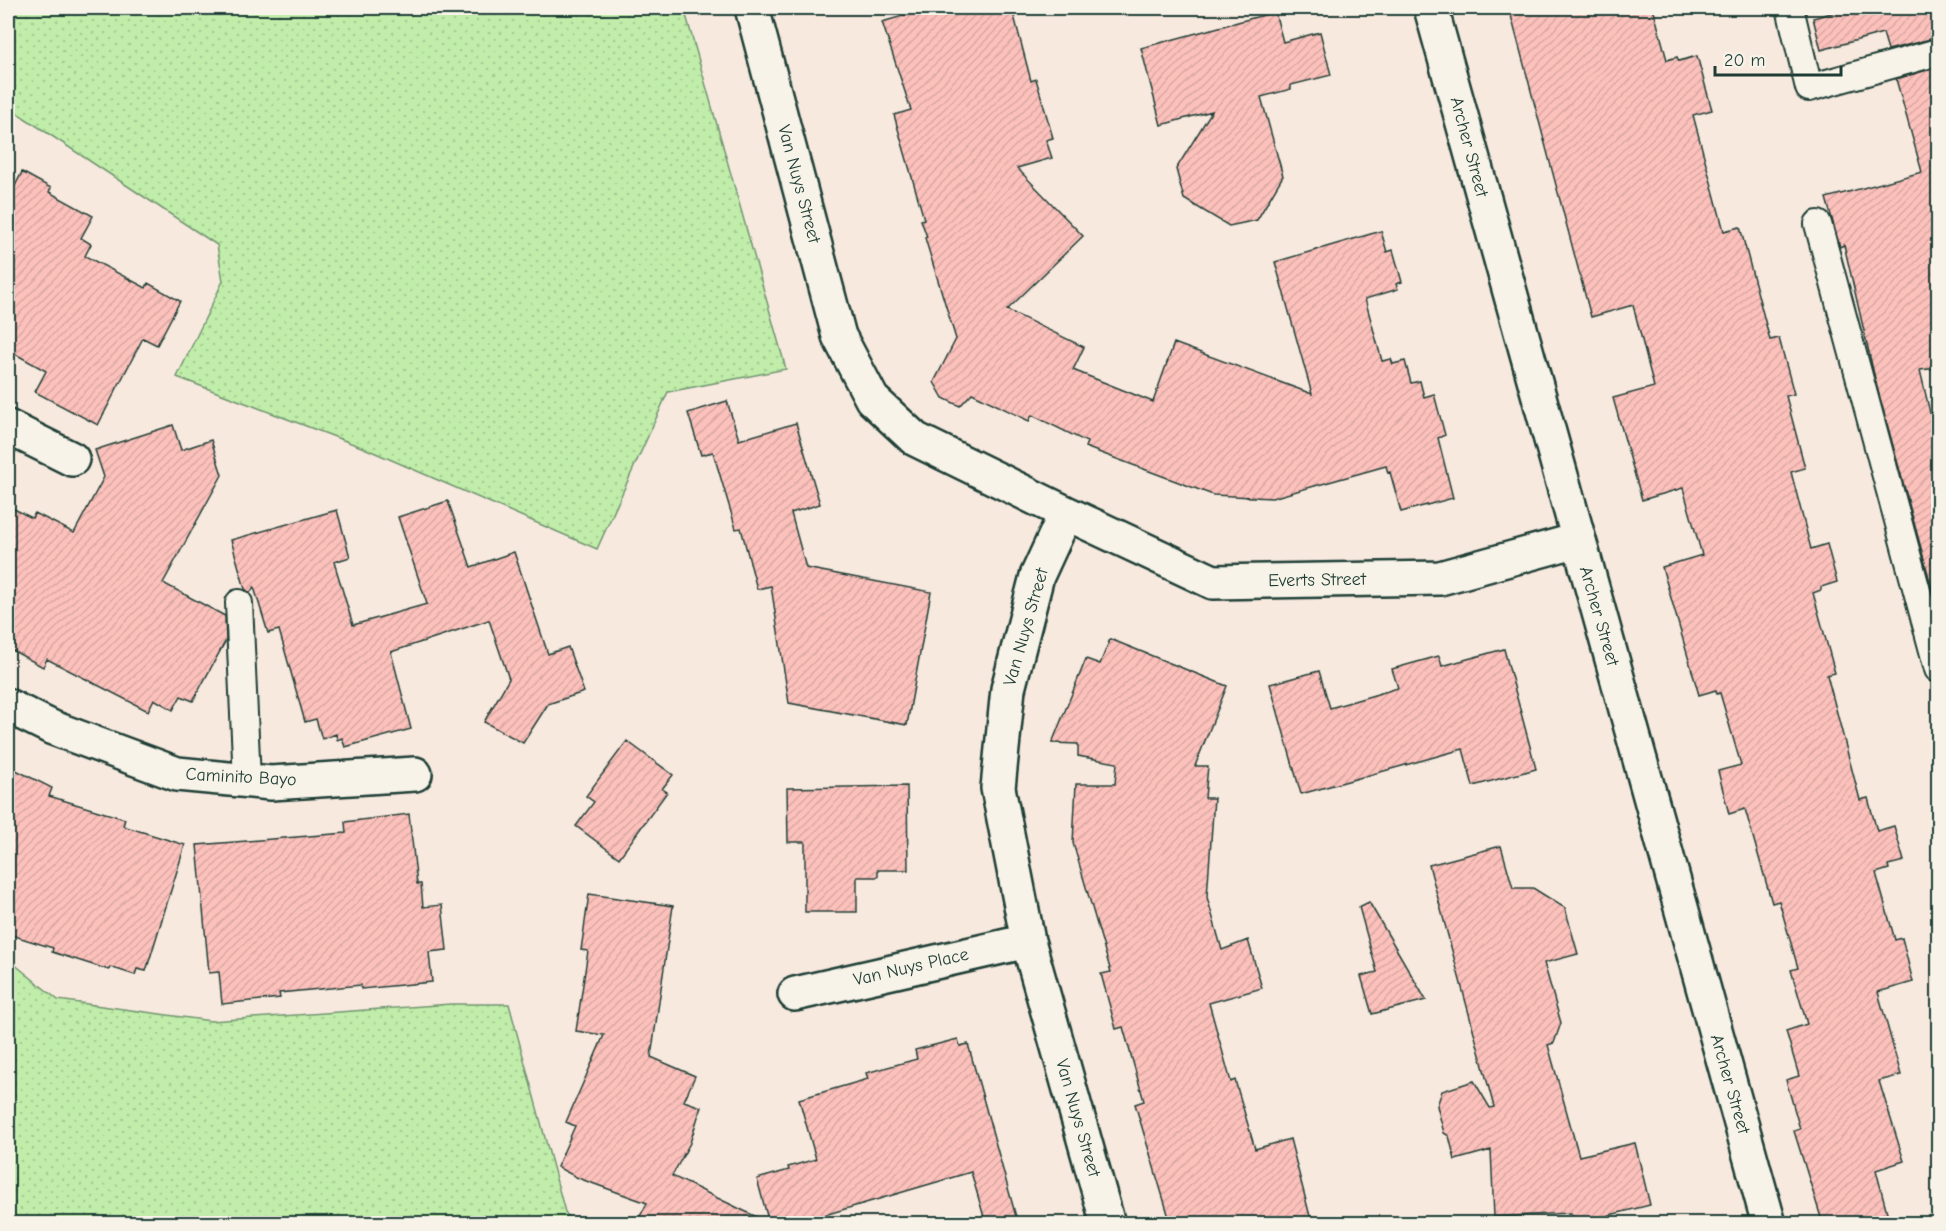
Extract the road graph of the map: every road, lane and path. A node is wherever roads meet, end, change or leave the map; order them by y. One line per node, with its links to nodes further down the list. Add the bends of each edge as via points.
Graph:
1 (752, 8): 8 (street, Van Nuys Street, via 839,336 872,399 915,439)
2 (1431, 8): 9 (street, Archer Street)
3 (1790, 8): 4 (lane, via 1809,88)
4 (1938, 52)
5 (1818, 224): 11 (lane)
6 (8, 427): 7 (street)
7 (72, 459)
8 (1066, 513): 9 (street, Everts Street, via 1214,582 1440,578); 15 (street, Van Nuys Street, via 1037,576 1008,689 998,788)
9 (1578, 540): 18 (street, Archer Street)
10 (239, 603): 14 (lane)
11 (1938, 669)
12 (8, 706): 14 (street, Caminito Bayo, via 53,728 177,774)
13 (415, 774): 14 (street, Caminito Bayo)
14 (247, 781)
15 (1028, 940): 16 (street, Van Nuys Place); 17 (street, Van Nuys Street)
16 (795, 994)
17 (1108, 1224)
18 (1769, 1224)

